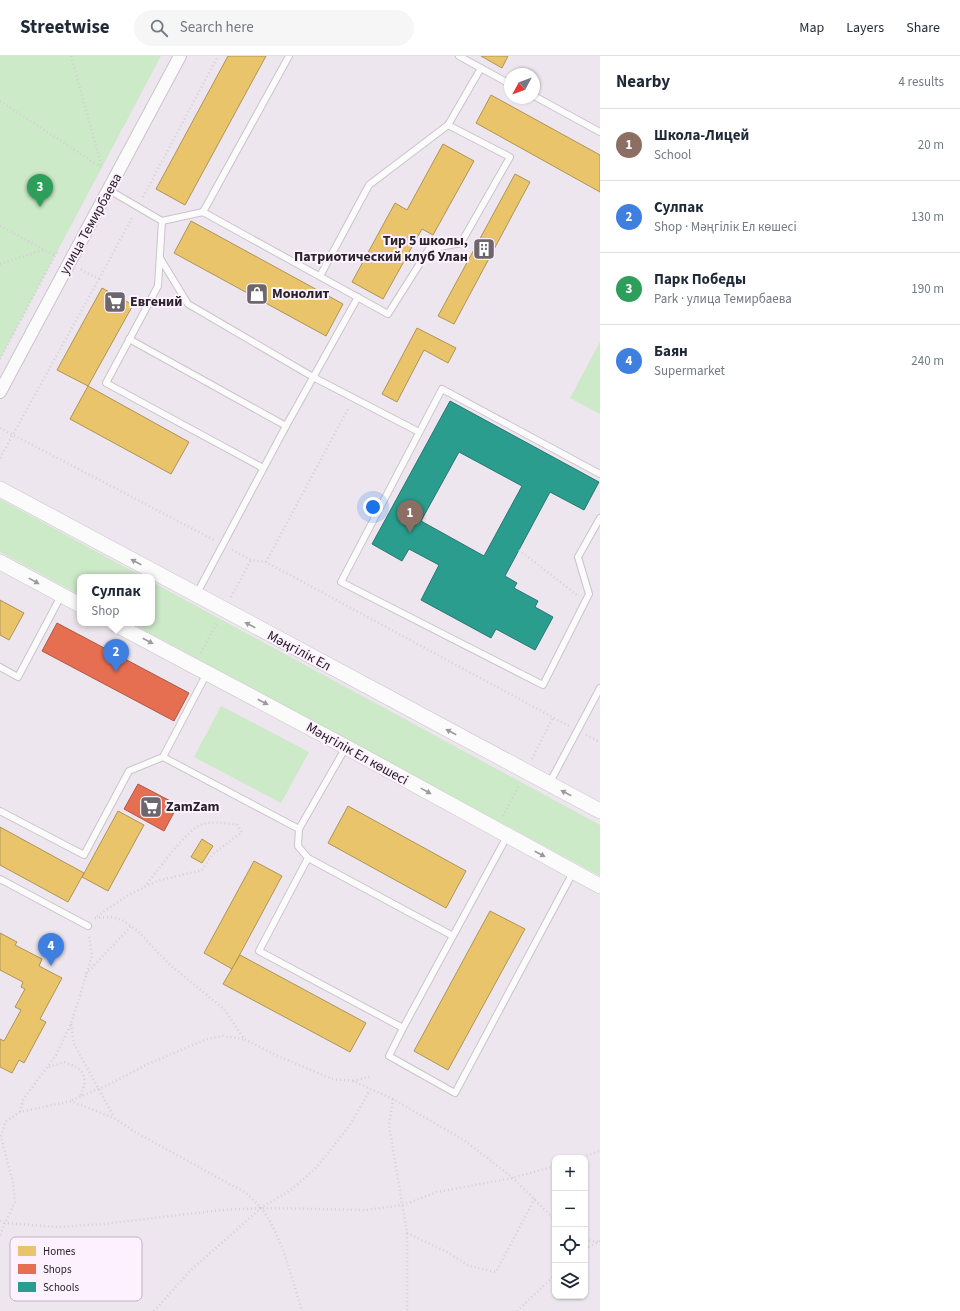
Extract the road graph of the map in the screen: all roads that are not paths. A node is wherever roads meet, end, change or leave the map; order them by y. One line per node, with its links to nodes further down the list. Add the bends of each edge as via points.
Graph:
1 (180, 56): 9 (street, улица Темирбаева)
2 (289, 56): 10 (lane)
3 (459, 56): 4 (lane)
4 (481, 68): 5 (lane); 7 (lane)
5 (504, 81)
6 (540, 99): 8 (lane)
7 (448, 125): 13 (lane, via 369,185); 14 (lane, via 510,157 461,243 429,249 388,314)
8 (600, 132)
9 (109, 190): 11 (lane); 17 (street, улица Темирбаева)
10 (203, 212): 11 (lane); 13 (lane)
11 (162, 221): 12 (lane)
12 (160, 258): 15 (lane, via 158,286); 16 (lane, via 188,304)
13 (320, 276): 14 (lane)
14 (358, 297): 16 (lane)
15 (130, 339): 18 (lane); 20 (lane, via 106,383)
16 (313, 377): 18 (lane); 19 (lane)
17 (0, 392)
18 (286, 426): 20 (lane)
19 (419, 432): 21 (lane, via 442,389); 23 (lane, via 341,582 543,686 589,594 578,557)
20 (263, 468): 25 (lane)
21 (600, 474)
22 (0, 489): 25 (street, Мәңгілік Ел, one-way to 22)
23 (600, 518)
24 (0, 562): 26 (street, one-way to 26)
25 (196, 595): 34 (street, Мәңгілік Ел, one-way to 25)
26 (61, 596): 27 (street); 29 (lane, via 18,677)
27 (77, 604)
28 (119, 626): 30 (street, Мәңгілік Ел көшесі, one-way to 30)
29 (0, 667)
30 (208, 673): 32 (street, Мәңгілік Ел көшесі, one-way to 32); 33 (lane)
31 (600, 688): 34 (lane)
32 (346, 747): 37 (lane); 42 (street, Мәңгілік Ел көшесі, one-way to 42)
33 (164, 757): 35 (lane, via 129,771 84,856); 37 (lane)
34 (549, 784): 36 (street, Мәңгілік Ел, one-way to 34)
35 (0, 811)
36 (600, 811)
37 (299, 829): 39 (lane, via 298,846)
38 (504, 842): 44 (lane)
39 (308, 858): 44 (lane); 45 (lane, via 259,951)
40 (570, 878): 45 (lane, via 455,1093 389,1056)
41 (0, 879): 43 (lane)
42 (600, 886)
43 (88, 926)
44 (453, 936): 45 (lane)
45 (403, 1028)

